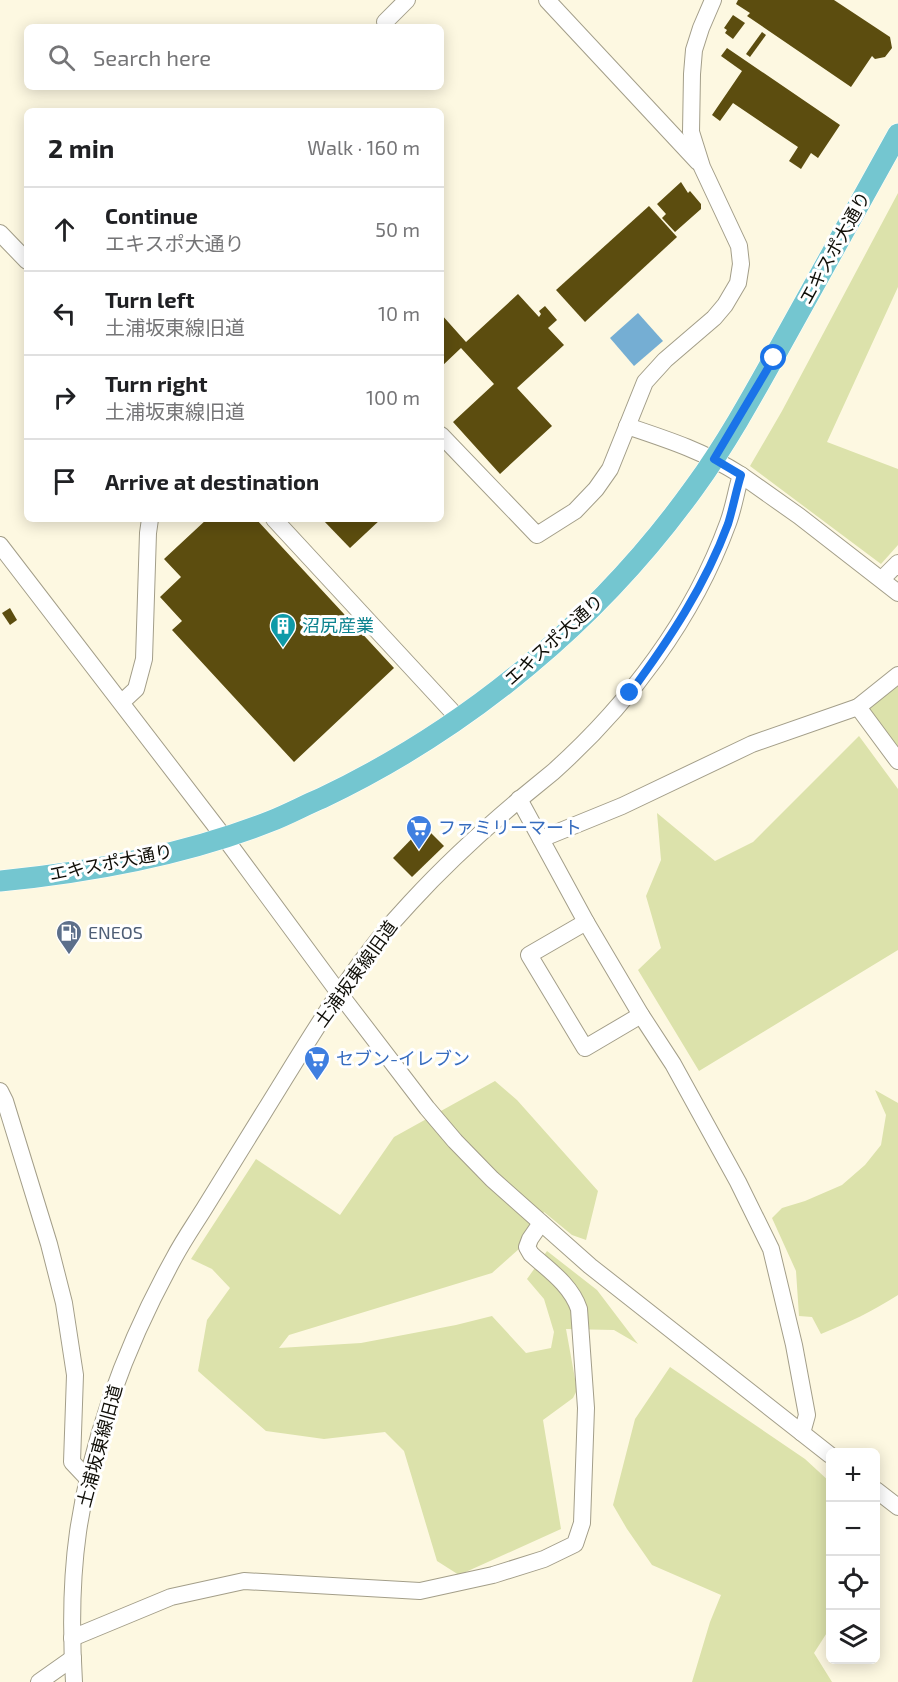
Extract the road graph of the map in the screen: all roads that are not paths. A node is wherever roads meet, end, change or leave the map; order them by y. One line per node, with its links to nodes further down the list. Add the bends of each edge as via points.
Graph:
1 (407, 0): 4 (street)
2 (547, 0): 6 (street)
3 (713, 0): 6 (street, via 697,39 692,74 691,132)
4 (385, 22)
5 (898, 134): 11 (main road, エキスポ大通り)
6 (702, 167): 9 (street, via 739,246 738,283 714,318 645,382)
7 (0, 234): 8 (street)
8 (24, 258)
9 (627, 426): 10 (street, via 610,469 596,489 575,510 537,535); 11 (street)
10 (444, 438)
11 (714, 459): 12 (street); 22 (main road, エキスポ大通り, via 634,563 590,610 535,661)
12 (741, 475): 17 (street); 24 (street, 土浦坂東線旧道, via 728,524 708,571 659,653 606,719)
13 (150, 522): 20 (street, via 144,659 136,689)
14 (277, 522): 22 (street)
15 (0, 545): 20 (street)
16 (898, 563): 17 (street)
17 (882, 579): 18 (street)
18 (898, 593)
19 (898, 675): 21 (street)
20 (122, 702): 25 (street)
21 (858, 706): 23 (street); 26 (street, via 752,744 622,806)
22 (459, 719): 25 (main road, エキスポ大通り, via 351,784 274,820)
23 (898, 761)
24 (519, 800): 26 (street); 29 (street, 土浦坂東線旧道, via 409,904)
25 (224, 837): 27 (main road, エキスポ大通り, via 109,866); 29 (street)
26 (541, 839): 28 (street)
27 (0, 881)
28 (586, 922): 30 (street); 30 (street, via 529,955 585,1048)
29 (339, 993): 32 (street, via 455,1141); 35 (street, 土浦坂東線旧道, via 170,1266 110,1397)
30 (641, 1015): 33 (street, via 673,1064 771,1249 807,1414)
31 (0, 1091): 35 (street, via 26,1165 64,1303 75,1375 72,1462)
32 (541, 1223): 33 (street); 38 (street, via 527,1248 565,1285 579,1309 586,1408 582,1524 575,1544 544,1559 493,1575 420,1591 244,1581 171,1597)
33 (802, 1433): 34 (street)
34 (826, 1451)
35 (88, 1479): 38 (street, 土浦坂東線旧道, via 78,1533)
36 (880, 1493): 37 (street)
37 (898, 1507)
38 (72, 1638): 39 (street, 土浦坂東線旧道)
39 (73, 1658): 40 (street); 41 (street, 土浦坂東線旧道)
40 (39, 1682)
41 (74, 1682)

